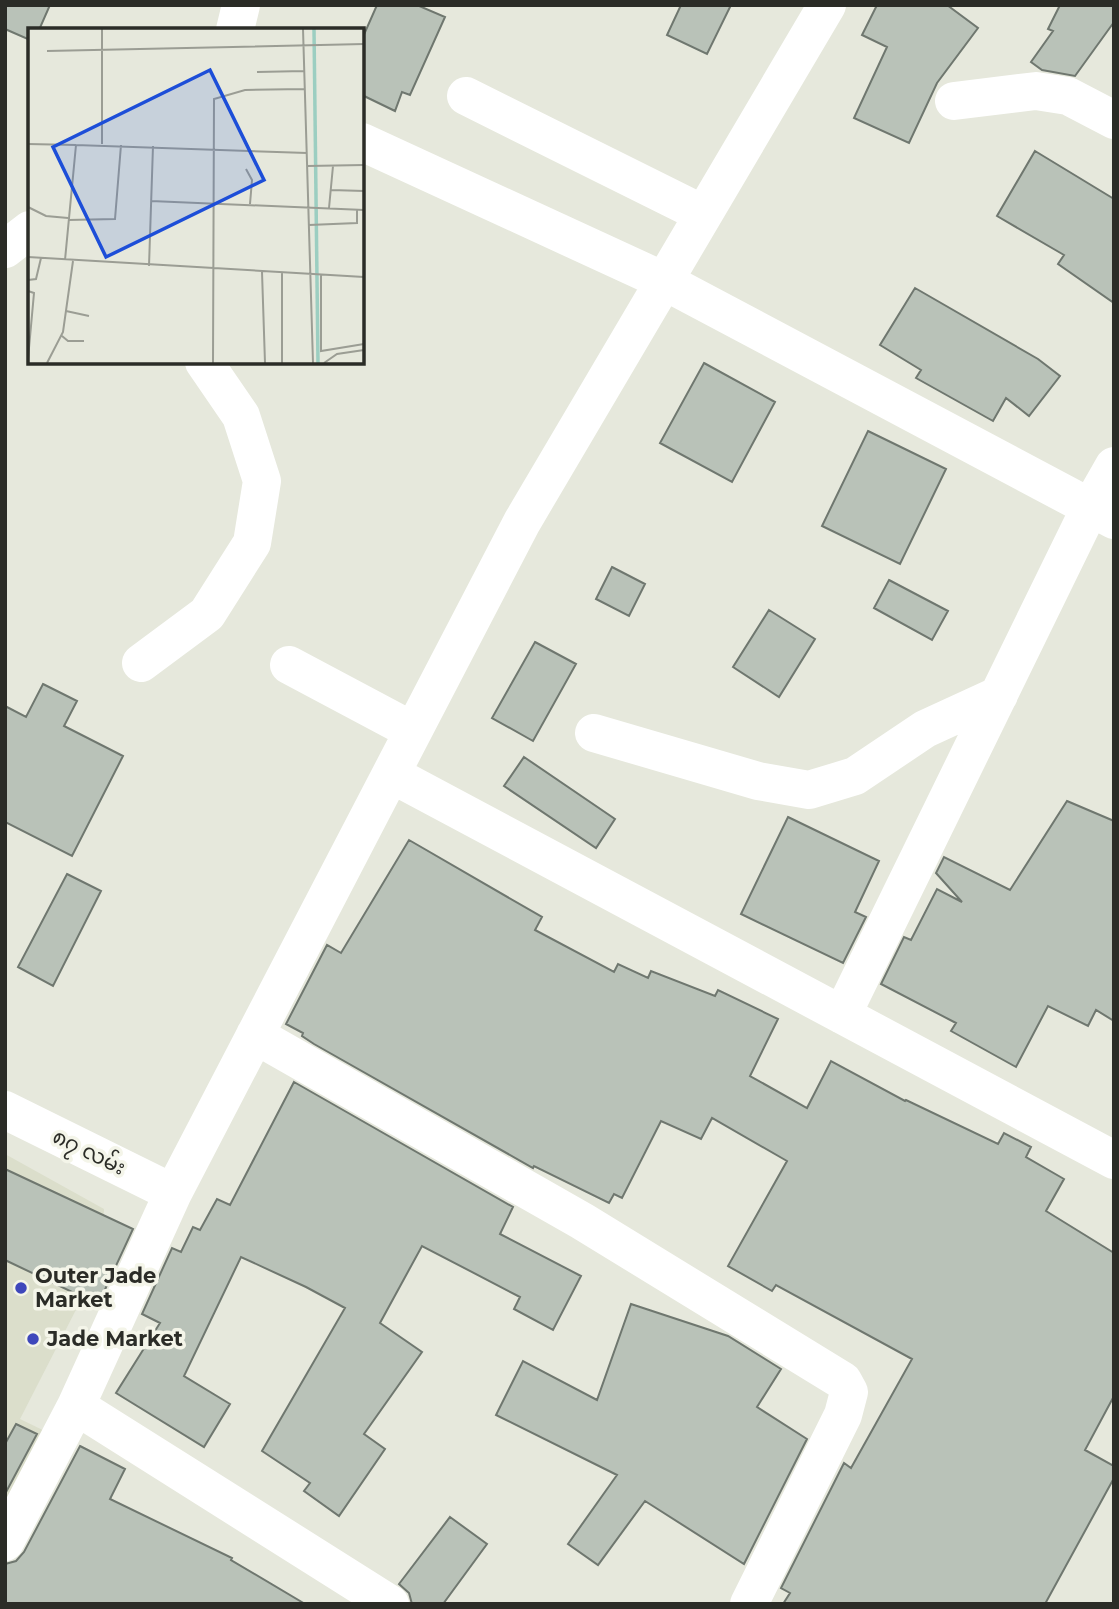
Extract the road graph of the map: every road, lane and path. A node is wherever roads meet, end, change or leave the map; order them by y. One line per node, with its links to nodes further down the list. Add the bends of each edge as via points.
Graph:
1 (241, 5): 3 (street)
2 (827, 5): 8 (street)
3 (235, 28)
4 (466, 96): 8 (street)
5 (954, 101): 6 (street, via 1036,91 1068,96)
6 (1114, 120)
7 (364, 143): 11 (street)
8 (704, 214): 11 (street)
9 (28, 232): 10 (street)
10 (5, 249)
11 (664, 281): 14 (street); 18 (street, via 522,522)
12 (205, 364): 15 (street, via 241,416 262,481 252,543 207,614)
13 (1114, 466): 14 (street)
14 (1102, 514): 17 (street)
15 (141, 663)
16 (289, 666): 18 (street)
17 (999, 695): 19 (street, via 925,729 855,776 809,790 758,781); 21 (street)
18 (413, 731): 20 (street)
19 (594, 733)
20 (391, 774): 21 (street); 22 (street)
21 (842, 1015): 24 (street)
22 (255, 1035): 25 (street); 29 (street, via 582,1221 843,1381 849,1392 847,1404)
23 (5, 1110): 25 (street, ၈၇ လမ်း)
24 (1114, 1160)
25 (173, 1193): 26 (street)
26 (76, 1406): 27 (street); 28 (street)
27 (5, 1542)
28 (390, 1604)
29 (749, 1604)

